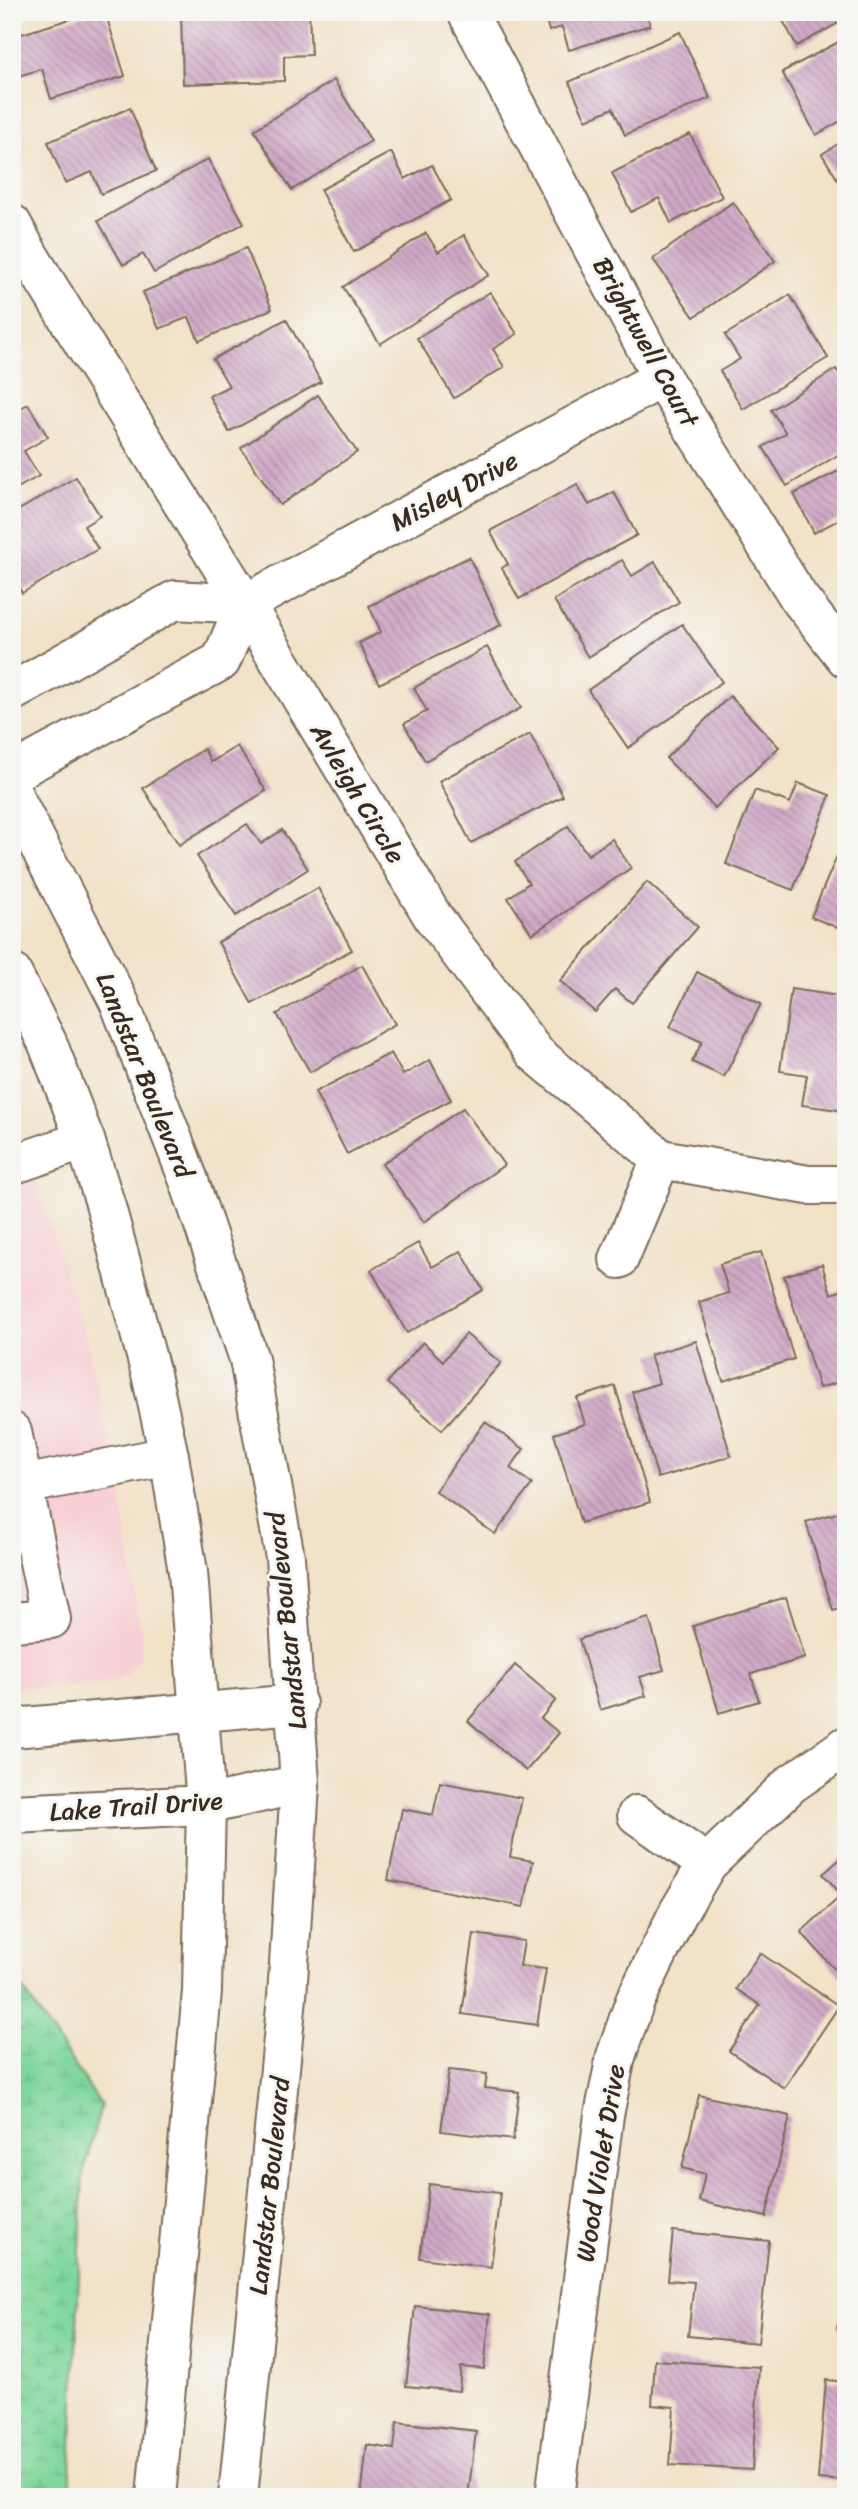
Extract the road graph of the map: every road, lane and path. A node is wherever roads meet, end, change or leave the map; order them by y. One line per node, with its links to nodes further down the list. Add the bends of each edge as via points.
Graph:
1 (467, 12): 3 (street, Brightwell Court)
2 (12, 224): 4 (street, Avleigh Circle)
3 (662, 378): 4 (street, Misley Drive); 5 (street, Brightwell Court, via 799,598)
4 (245, 604): 6 (street, via 175,600); 7 (street, via 221,661); 11 (street, Avleigh Circle, via 433,917 535,1053)
5 (846, 658)
6 (12, 692)
7 (12, 773)
8 (12, 793): 19 (street, Landstar Boulevard, via 120,1004 188,1178 250,1359 285,1557)
9 (12, 973): 10 (street, via 47,1042)
10 (85, 1140): 12 (street); 16 (street)
11 (661, 1159): 13 (street, via 808,1185); 14 (street)
12 (12, 1165)
13 (846, 1185)
14 (619, 1259)
15 (12, 1432): 17 (street)
16 (169, 1456): 17 (street); 20 (street, via 188,1572)
17 (23, 1485): 18 (street, via 51,1619)
18 (12, 1622)
19 (297, 1704): 20 (street); 23 (street, Landstar Boulevard)
20 (200, 1713): 21 (street); 24 (street)
21 (12, 1728)
22 (846, 1746): 27 (street, Wood Violet Drive, via 791,1784)
23 (300, 1784): 24 (street, Lake Trail Drive); 29 (street, Landstar Boulevard, via 287,1997)
24 (206, 1805): 25 (street, Lake Trail Drive); 28 (street, via 202,1991)
25 (12, 1814)
26 (637, 1815): 27 (street)
27 (707, 1864): 30 (street, Wood Violet Drive, via 635,2001 615,2056)
28 (156, 2497)
29 (239, 2497)
30 (555, 2497)

